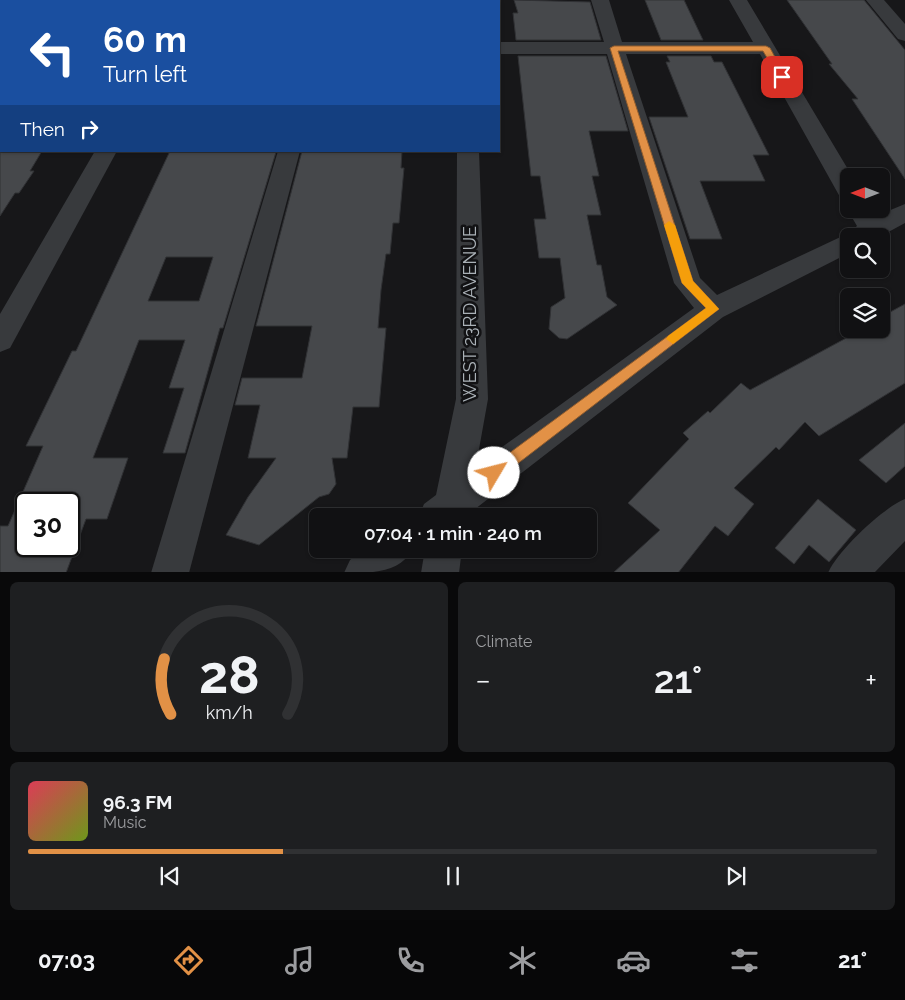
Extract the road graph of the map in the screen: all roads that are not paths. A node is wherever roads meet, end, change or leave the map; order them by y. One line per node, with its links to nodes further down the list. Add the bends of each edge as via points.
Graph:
1 (600, 0): 6 (street)
2 (738, 0): 7 (street)
3 (875, 0): 4 (street)
4 (905, 35)
5 (500, 48): 6 (street)
6 (614, 48): 7 (street); 15 (street, via 688,283)
7 (766, 48): 11 (street)
8 (105, 152): 16 (street)
9 (289, 152): 22 (street)
10 (468, 152): 17 (street, WEST 23RD AVENUE, via 472,399)
11 (840, 175)
12 (905, 212): 13 (street)
13 (875, 228)
14 (840, 246): 15 (street)
15 (713, 309): 18 (street)
16 (0, 340)
17 (447, 508)
18 (453, 508)
19 (905, 516): 25 (street)
20 (382, 558): 23 (street)
21 (442, 558): 24 (street)
22 (170, 572)
23 (363, 572)
24 (440, 572)
25 (847, 572)

